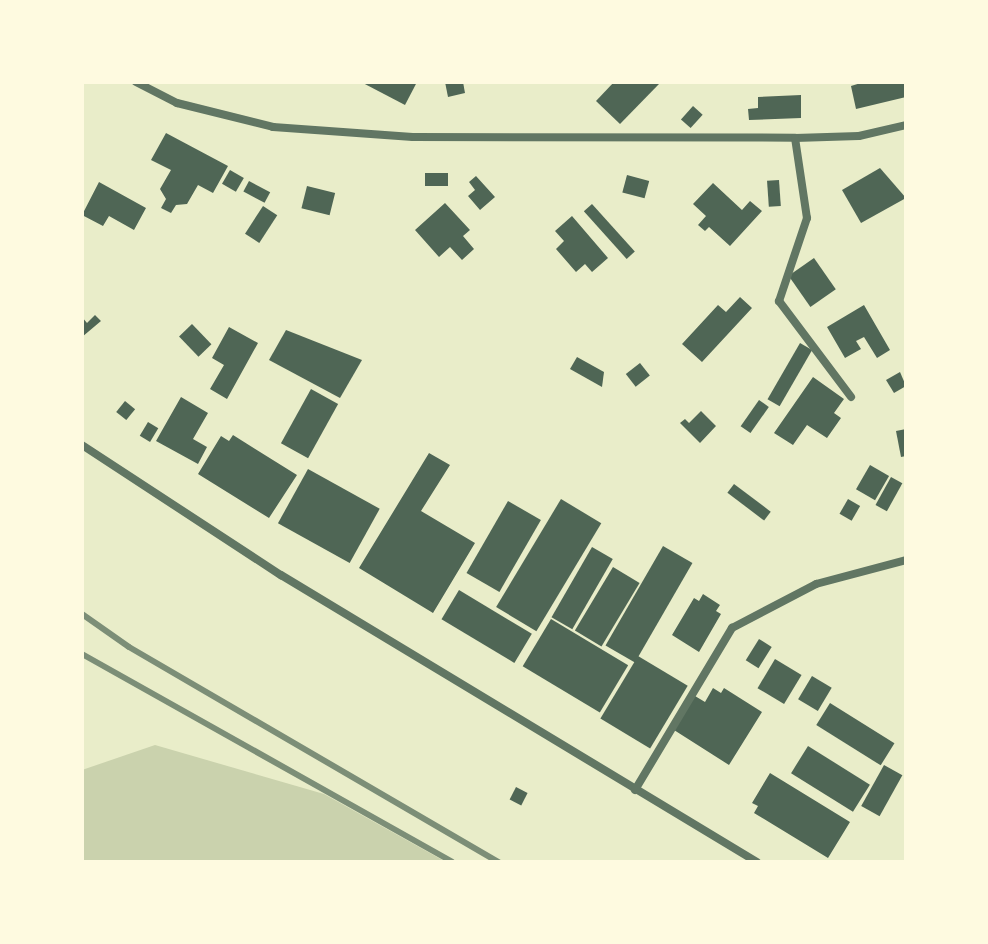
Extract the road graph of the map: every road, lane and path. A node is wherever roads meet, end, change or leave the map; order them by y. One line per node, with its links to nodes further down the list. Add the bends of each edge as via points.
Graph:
1 (136, 82): 3 (street, via 177,103 273,127 413,137)
2 (906, 125): 3 (street, via 859,136)
3 (795, 138): 4 (street, via 807,218 779,301)
4 (851, 397)
5 (82, 445): 7 (street, via 241,550)
6 (906, 560): 7 (street, via 816,584 732,628)
7 (635, 790): 8 (street)
8 (757, 862)

